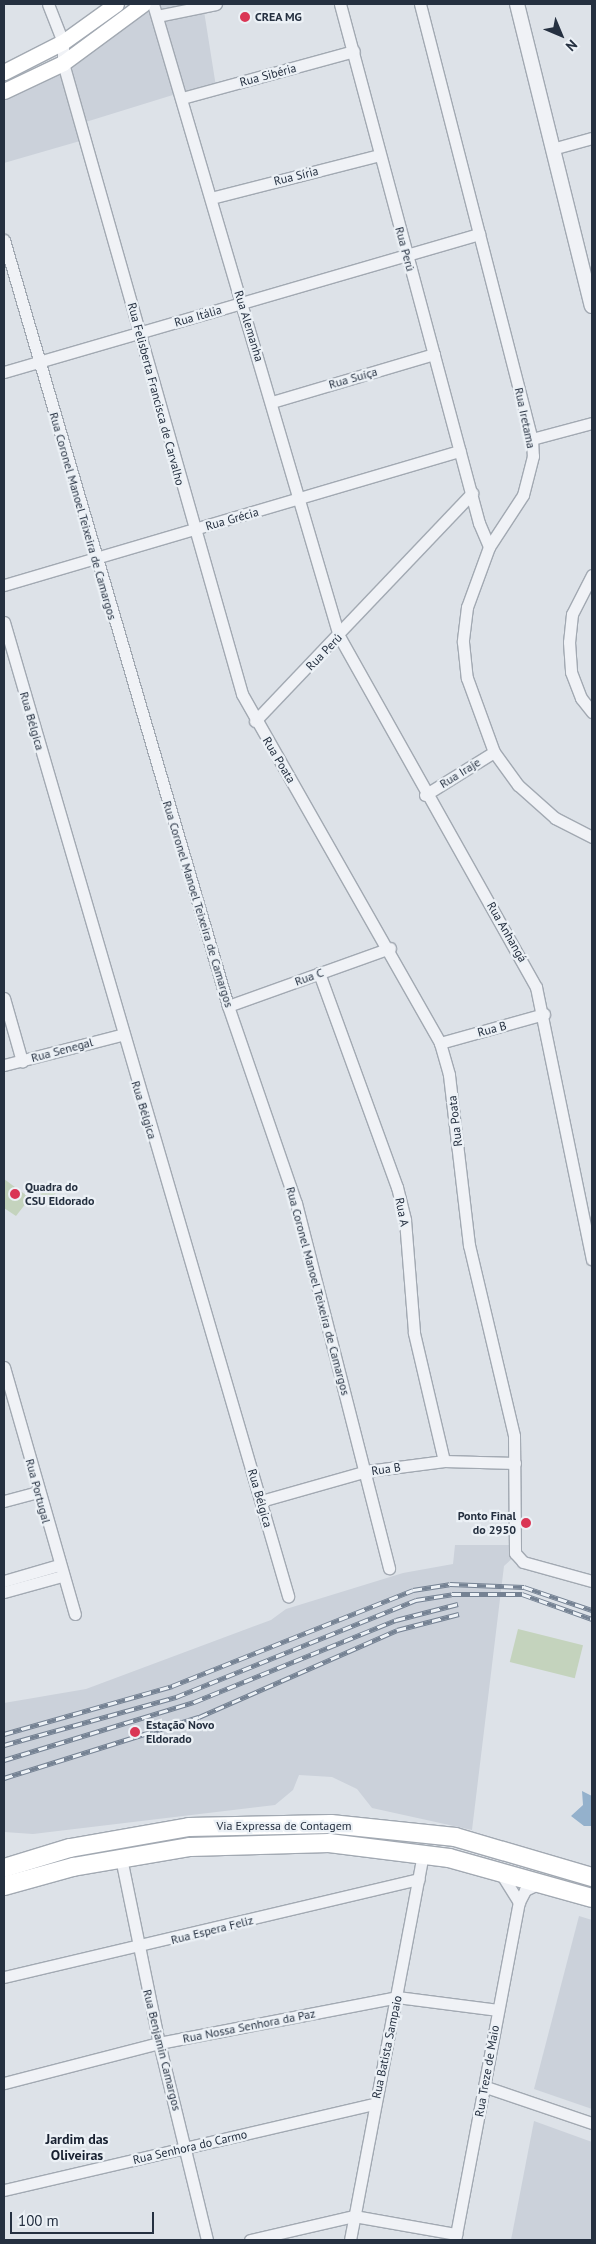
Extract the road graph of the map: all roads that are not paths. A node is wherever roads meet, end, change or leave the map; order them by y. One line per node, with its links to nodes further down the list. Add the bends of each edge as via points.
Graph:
1 (48, 4): 10 (street)
2 (116, 4): 10 (main road)
3 (143, 4): 13 (main road)
4 (153, 4): 9 (street, Rua Alemanha)
5 (216, 4): 9 (street)
6 (340, 4): 11 (street, Rua Perú)
7 (420, 4): 21 (street, Rua Iretama)
8 (517, 4): 18 (street)
9 (157, 16): 16 (street, Rua Alemanha)
10 (63, 42): 12 (main road); 13 (street, Rua Felisberta Francisca de Carvalho)
11 (354, 51): 16 (street, Rua Sibéria); 19 (street, Rua Perú)
12 (40, 53): 13 (street, via 55,56); 14 (main road)
13 (63, 64): 15 (main road); 27 (street, Rua Felisberta Francisca de Carvalho)
14 (4, 72)
15 (4, 91)
16 (182, 98): 20 (street, Rua Alemanha)
17 (592, 138): 18 (street)
18 (552, 149): 24 (street)
19 (380, 155): 20 (street, Rua Síria); 23 (street, Rua Perú)
20 (211, 198): 25 (street, Rua Alemanha)
21 (479, 234): 23 (street, Rua Itália); 33 (street, Rua Iretama)
22 (4, 240): 29 (street, Rua Coronel Manoel Teixeira de Camargos)
23 (406, 254): 25 (street, Rua Itália); 28 (street, Rua Perú)
24 (589, 282): 26 (street)
25 (242, 303): 27 (street, Rua Itália); 31 (street, Rua Alemanha)
26 (592, 303)
27 (140, 333): 29 (street, Rua Itália); 38 (street, Rua Felisberta Francisca de Carvalho)
28 (434, 354): 31 (street, Rua Suíça); 34 (street, Rua Perú)
29 (40, 361): 30 (street, Rua Itália); 41 (street, Rua Coronel Manoel Teixeira de Camargos)
30 (4, 372)
31 (272, 402): 36 (street, Rua Alemanha)
32 (592, 423): 33 (street)
33 (532, 439): 39 (street, Rua Iretama, via 523,495)
34 (460, 452): 35 (street, Rua Perú); 36 (street, Rua Grécia)
35 (472, 493): 37 (street, Rua Perú); 45 (street, Rua Perú)
36 (300, 500): 38 (street, Rua Grécia); 45 (street, Rua Alemanha)
37 (479, 523): 39 (street); 40 (street, Rua Perú)
38 (193, 530): 41 (street, Rua Grécia); 47 (street, Rua Felisberta Francisca de Carvalho, via 242,694)
39 (497, 535): 40 (street, Rua Iretama)
40 (489, 547): 48 (street, Rua Iretama, via 467,607 463,642 467,678)
41 (93, 558): 43 (street, Rua Grécia); 54 (street, Rua Coronel Manoel Teixeira de Camargos)
42 (592, 575): 46 (street, via 572,614 569,642 571,672 581,698)
43 (4, 585)
44 (4, 622): 56 (street, Rua Bélgica)
45 (339, 636): 47 (street, Rua Perú); 49 (street, Rua Anhangá)
46 (592, 712)
47 (255, 721): 51 (street, Rua Poata)
48 (494, 752): 49 (street, Rua Iraje); 50 (street, Rua Iretama, via 535,802)
49 (425, 795): 55 (street, Rua Anhangá, via 525,962)
50 (592, 837)
51 (390, 948): 52 (street, Rua C); 57 (street, Rua Poata)
52 (319, 973): 54 (street, Rua C); 64 (street, Rua A, via 397,1187 405,1220 414,1333)
53 (4, 998): 58 (street)
54 (228, 1006): 66 (street, Rua Coronel Manoel Teixeira de Camargos, via 296,1203)
55 (544, 1014): 57 (street, Rua B); 60 (street, Rua Anhangá)
56 (121, 1035): 58 (street, Rua Senegal); 69 (street, Rua Bélgica)
57 (440, 1043): 65 (street, Rua Poata, via 449,1075 470,1245 514,1436)
58 (22, 1061): 59 (street, Rua Senegal)
59 (4, 1066)
60 (588, 1210): 61 (street, Rua Anhangá)
61 (592, 1259)
62 (4, 1367): 63 (street, Rua Portugal)
63 (9, 1408): 67 (street, Rua Portugal)
64 (444, 1461): 65 (street, Rua B); 66 (street, Rua B)
65 (514, 1463): 72 (street, Rua Poata, via 515,1552 523,1562)
66 (367, 1471): 69 (street, Rua B); 70 (street, Rua Coronel Manoel Teixeira de Camargos)
67 (38, 1492): 68 (street); 71 (street, Rua Portugal)
68 (4, 1501)
69 (261, 1501): 75 (street, Rua Bélgica)
70 (389, 1568)
71 (60, 1571): 73 (street); 74 (street); 76 (street, Rua Portugal)
72 (592, 1580)
73 (4, 1581)
74 (4, 1592)
75 (288, 1596)
76 (75, 1614)
77 (423, 1854): 78 (highway, Via Expressa de Contagem, via 330,1843 190,1847); 80 (highway, Via Expressa de Contagem); 82 (street, Rua Batista Sampaio)
78 (122, 1858): 84 (highway, Via Expressa de Contagem); 87 (street, Rua Benjamin Camargos)
79 (4, 1868): 81 (highway, Via Expressa de Contagem, via 70,1848 189,1827 331,1824 455,1837)
80 (499, 1872): 83 (highway, Via Expressa de Contagem); 86 (street)
81 (592, 1877)
82 (418, 1879): 87 (street, Rua Espera Feliz); 89 (street, Rua Batista Sampaio)
83 (540, 1883): 85 (highway, Via Expressa de Contagem); 86 (street, via 525,1890)
84 (4, 1886)
85 (592, 1898)
86 (519, 1902): 90 (street, Rua Treze de Maio)
87 (138, 1948): 88 (street, Rua Espera Feliz); 91 (street, Rua Benjamin Camargos)
88 (4, 1977)
89 (397, 1997): 90 (street, Rua Nossa Senhora da Paz); 91 (street, Rua Nossa Senhora da Paz); 94 (street, Rua Batista Sampaio)
90 (498, 2010): 93 (street, Rua Treze de Maio)
91 (159, 2043): 92 (street, Rua Nossa Senhora da Paz); 96 (street, Rua Benjamin Camargos)
92 (4, 2083)
93 (486, 2087): 95 (street); 99 (street, Rua Treze de Maio)
94 (375, 2104): 96 (street, Rua Senhora do Carmo); 98 (street, Rua Batista Sampaio)
95 (592, 2123)
96 (186, 2148): 97 (street, Rua Senhora do Carmo); 100 (street, Rua Benjamin Camargos)
97 (4, 2190)
98 (354, 2216): 99 (street); 101 (street); 102 (street, Rua Batista Sampaio)
99 (455, 2237)
100 (207, 2240)
101 (250, 2240)
102 (350, 2240)

